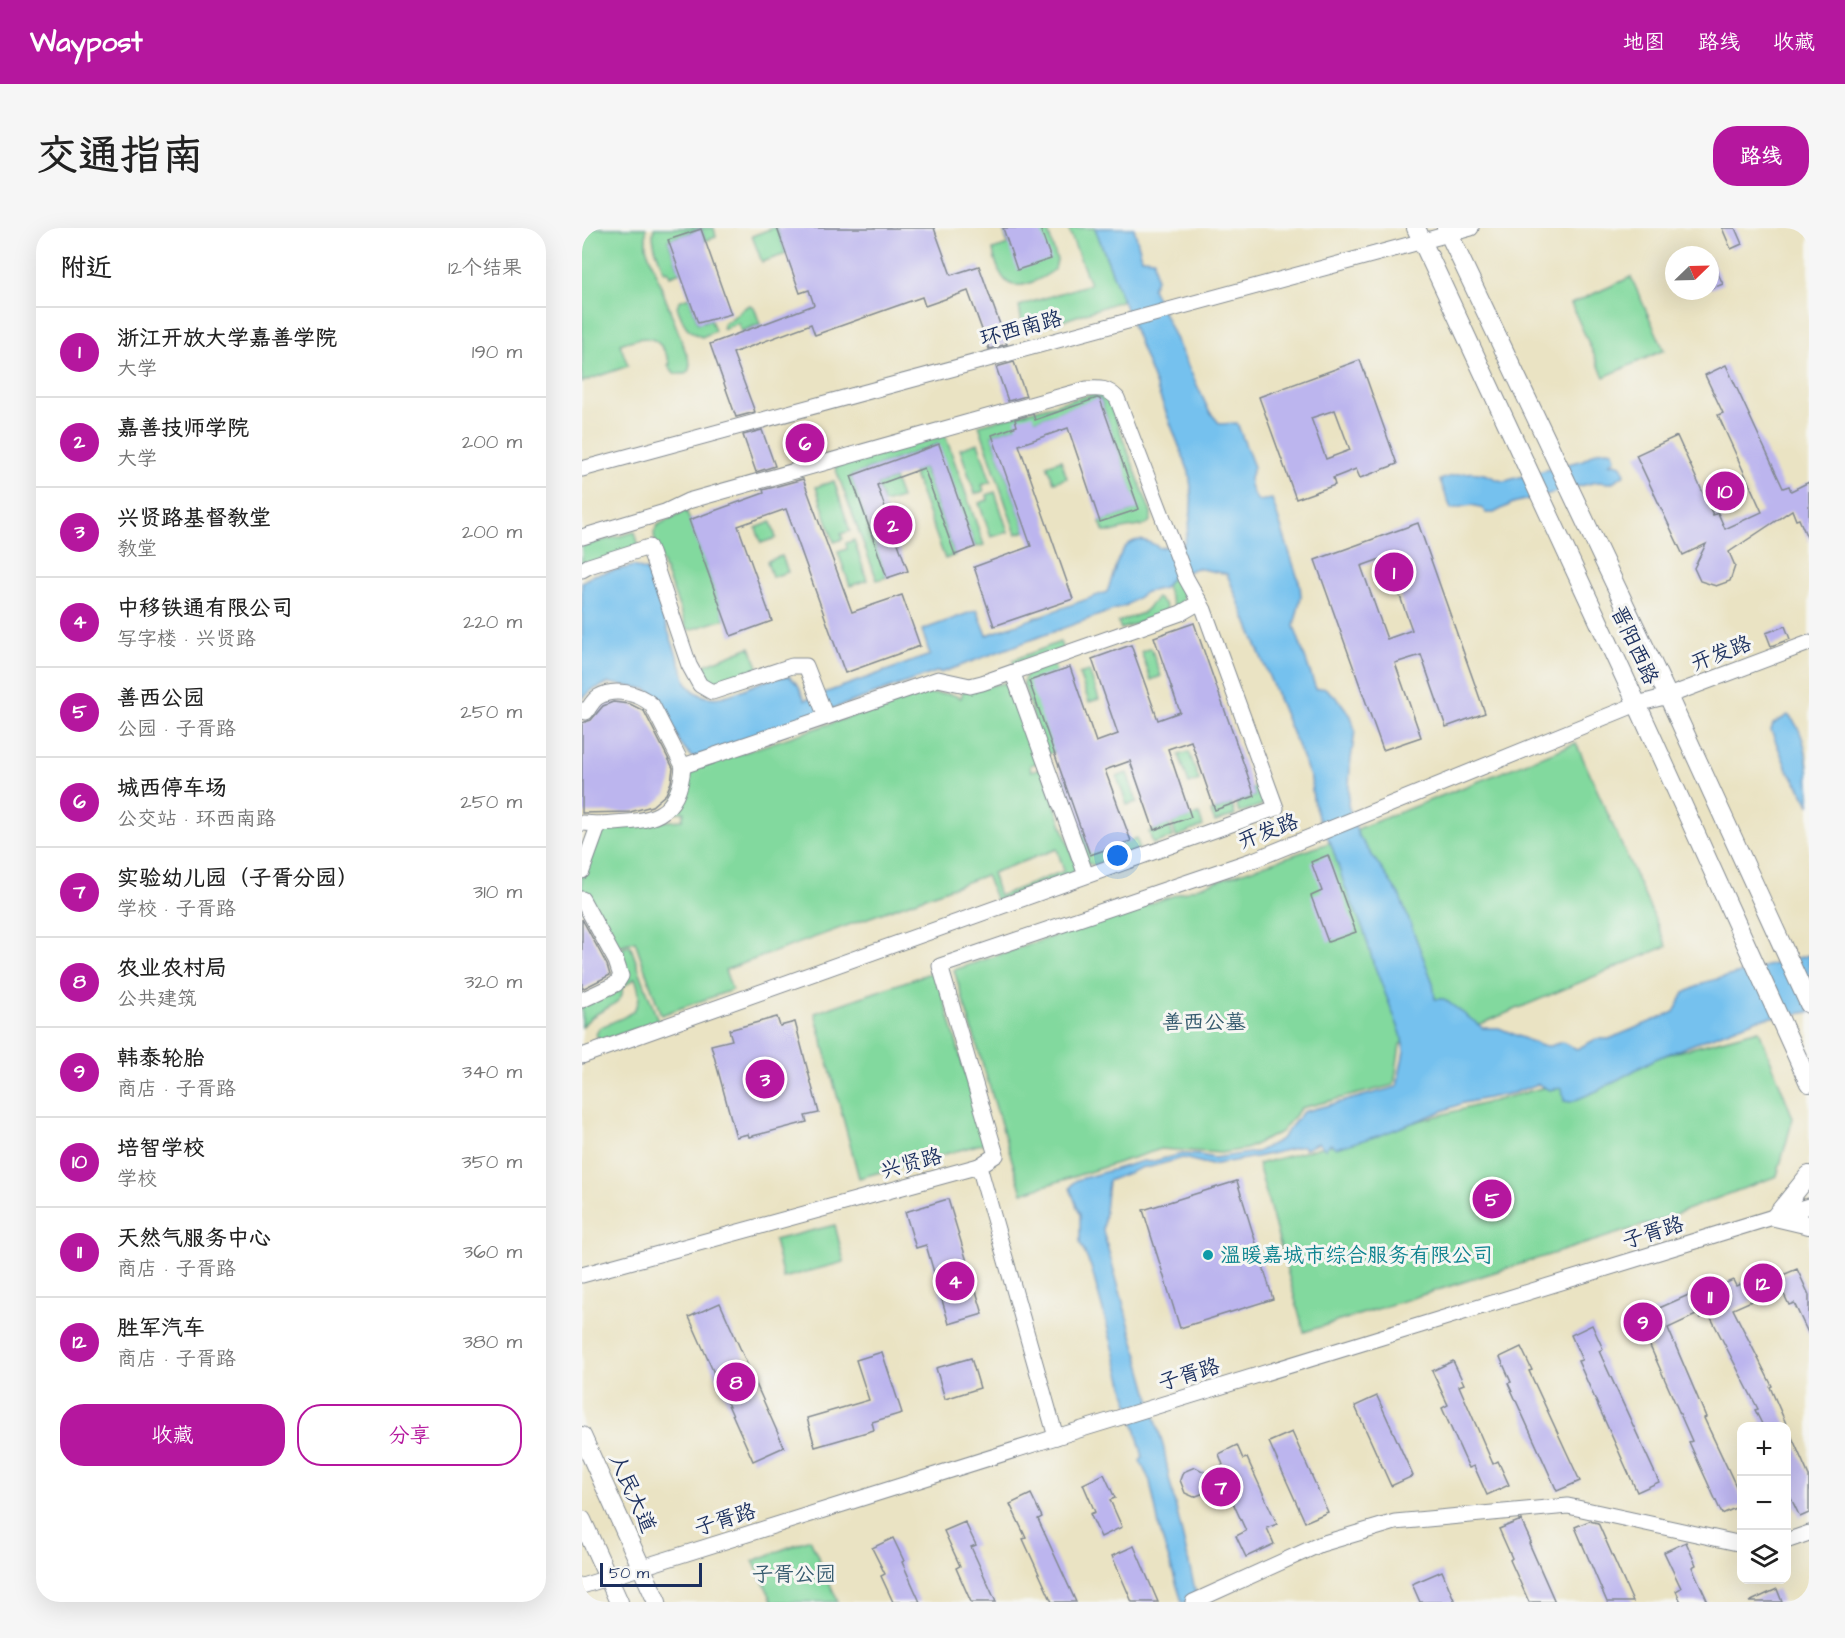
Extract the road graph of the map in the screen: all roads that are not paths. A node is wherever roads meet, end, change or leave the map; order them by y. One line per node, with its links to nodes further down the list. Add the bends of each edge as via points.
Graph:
1 (1471, 228): 2 (street, 环西南路)
2 (1448, 231): 3 (street, 环西南路); 10 (main road, 晋阳西路)
3 (1419, 234): 4 (street, 环西南路, via 1180,306); 11 (main road, 晋阳西路)
4 (582, 470)
5 (582, 537): 7 (street, via 665,512 688,501 1101,388 1117,398 1186,578)
6 (582, 570): 13 (street, via 649,546 689,664 700,684 712,692 792,666 806,666)
7 (1200, 602): 9 (street, via 1181,613); 18 (street, via 1276,808)
8 (1809, 643): 10 (street, 开发路)
9 (1013, 674): 13 (street, via 970,686 938,679); 18 (street)
10 (1668, 696): 11 (street, 开发路); 21 (main road, 晋阳西路)
11 (1637, 704): 23 (main road, 晋阳西路); 24 (street, 开发路, via 1256,859 940,966 996,1155)
12 (583, 713): 14 (street, via 597,697 619,692 646,700)
13 (826, 717): 14 (street)
14 (683, 766): 16 (street, via 673,802 656,817)
15 (582, 823): 16 (street)
16 (599, 824): 17 (street)
17 (582, 871)
18 (1086, 875): 22 (street)
19 (582, 898): 20 (street, via 621,976 616,984)
20 (582, 1000)
21 (1809, 1004)
22 (582, 1056)
23 (1809, 1083)
24 (980, 1166): 29 (street, 兴贤路); 31 (street)
25 (1809, 1175): 27 (main road)
26 (1809, 1206): 27 (street, 子胥路)
27 (1775, 1217): 28 (main road); 31 (street, 子胥路)
28 (1809, 1225)
29 (582, 1275)
30 (582, 1436): 36 (main road, 人民大道)
31 (1056, 1437): 36 (street, 子胥路)
32 (582, 1520): 37 (main road)
33 (1809, 1533): 34 (street)
34 (1791, 1539)
35 (1737, 1543): 39 (street, via 1568,1506 1395,1522 1321,1544)
36 (641, 1568): 37 (street, 子胥路); 41 (main road, 人民大道)
37 (608, 1578): 38 (street, 子胥路); 40 (main road)
38 (582, 1586)
39 (1198, 1599)
40 (619, 1602)
41 (657, 1602)

